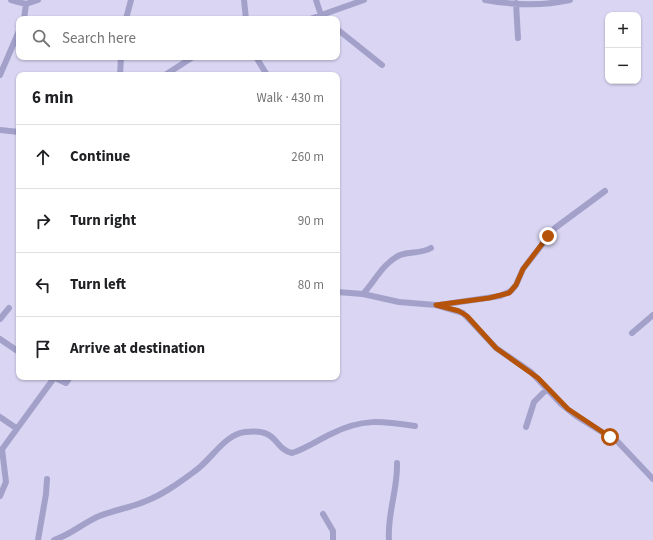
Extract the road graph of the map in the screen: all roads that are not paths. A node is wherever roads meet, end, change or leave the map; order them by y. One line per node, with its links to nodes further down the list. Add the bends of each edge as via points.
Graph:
1 (11, 0): 10 (street)
2 (38, 0): 10 (street)
3 (131, 0): 12 (street)
4 (244, 0): 13 (street)
5 (316, 0): 14 (street)
6 (364, 0): 14 (street)
7 (485, 0): 9 (street)
8 (570, 0): 9 (street)
9 (516, 3): 17 (street)
10 (26, 4): 11 (street)
11 (24, 16)
12 (127, 16)
13 (246, 16)
14 (324, 16)
15 (340, 31): 21 (street)
16 (16, 38): 25 (street)
17 (518, 38)
18 (121, 60): 22 (street)
19 (188, 60): 23 (street)
20 (258, 60): 24 (street)
21 (382, 66)
22 (120, 72)
23 (170, 72)
24 (265, 72)
25 (0, 75)
26 (0, 130): 27 (street)
27 (16, 132)
28 (605, 191): 32 (street, via 555,228 523,269 512,291 500,296)
29 (431, 248): 31 (street, via 394,259 382,269)
30 (340, 292): 31 (street)
31 (362, 294): 32 (street, via 399,302)
32 (436, 305): 42 (street, via 459,311 467,316 492,345 531,372)
33 (10, 308): 35 (street)
34 (653, 315): 36 (street)
35 (0, 319)
36 (632, 333)
37 (0, 339): 38 (street)
38 (16, 350)
39 (52, 380): 46 (street)
40 (59, 380): 41 (street, via 66,383)
41 (68, 380)
42 (547, 389): 45 (street, via 534,402); 49 (street, via 576,416 618,442)
43 (0, 417): 46 (street)
44 (415, 426): 54 (street, via 381,421 352,425 292,453 269,434 256,431 239,433 202,466 160,494 96,518)
45 (526, 427)
46 (16, 428): 47 (street)
47 (1, 451): 51 (street, via 6,482)
48 (397, 463): 56 (street, via 395,490 388,521)
49 (653, 478)
50 (47, 479): 53 (street)
51 (0, 496)
52 (324, 514): 55 (street, via 333,531)
53 (38, 540)
54 (54, 540)
55 (333, 540)
56 (389, 540)

